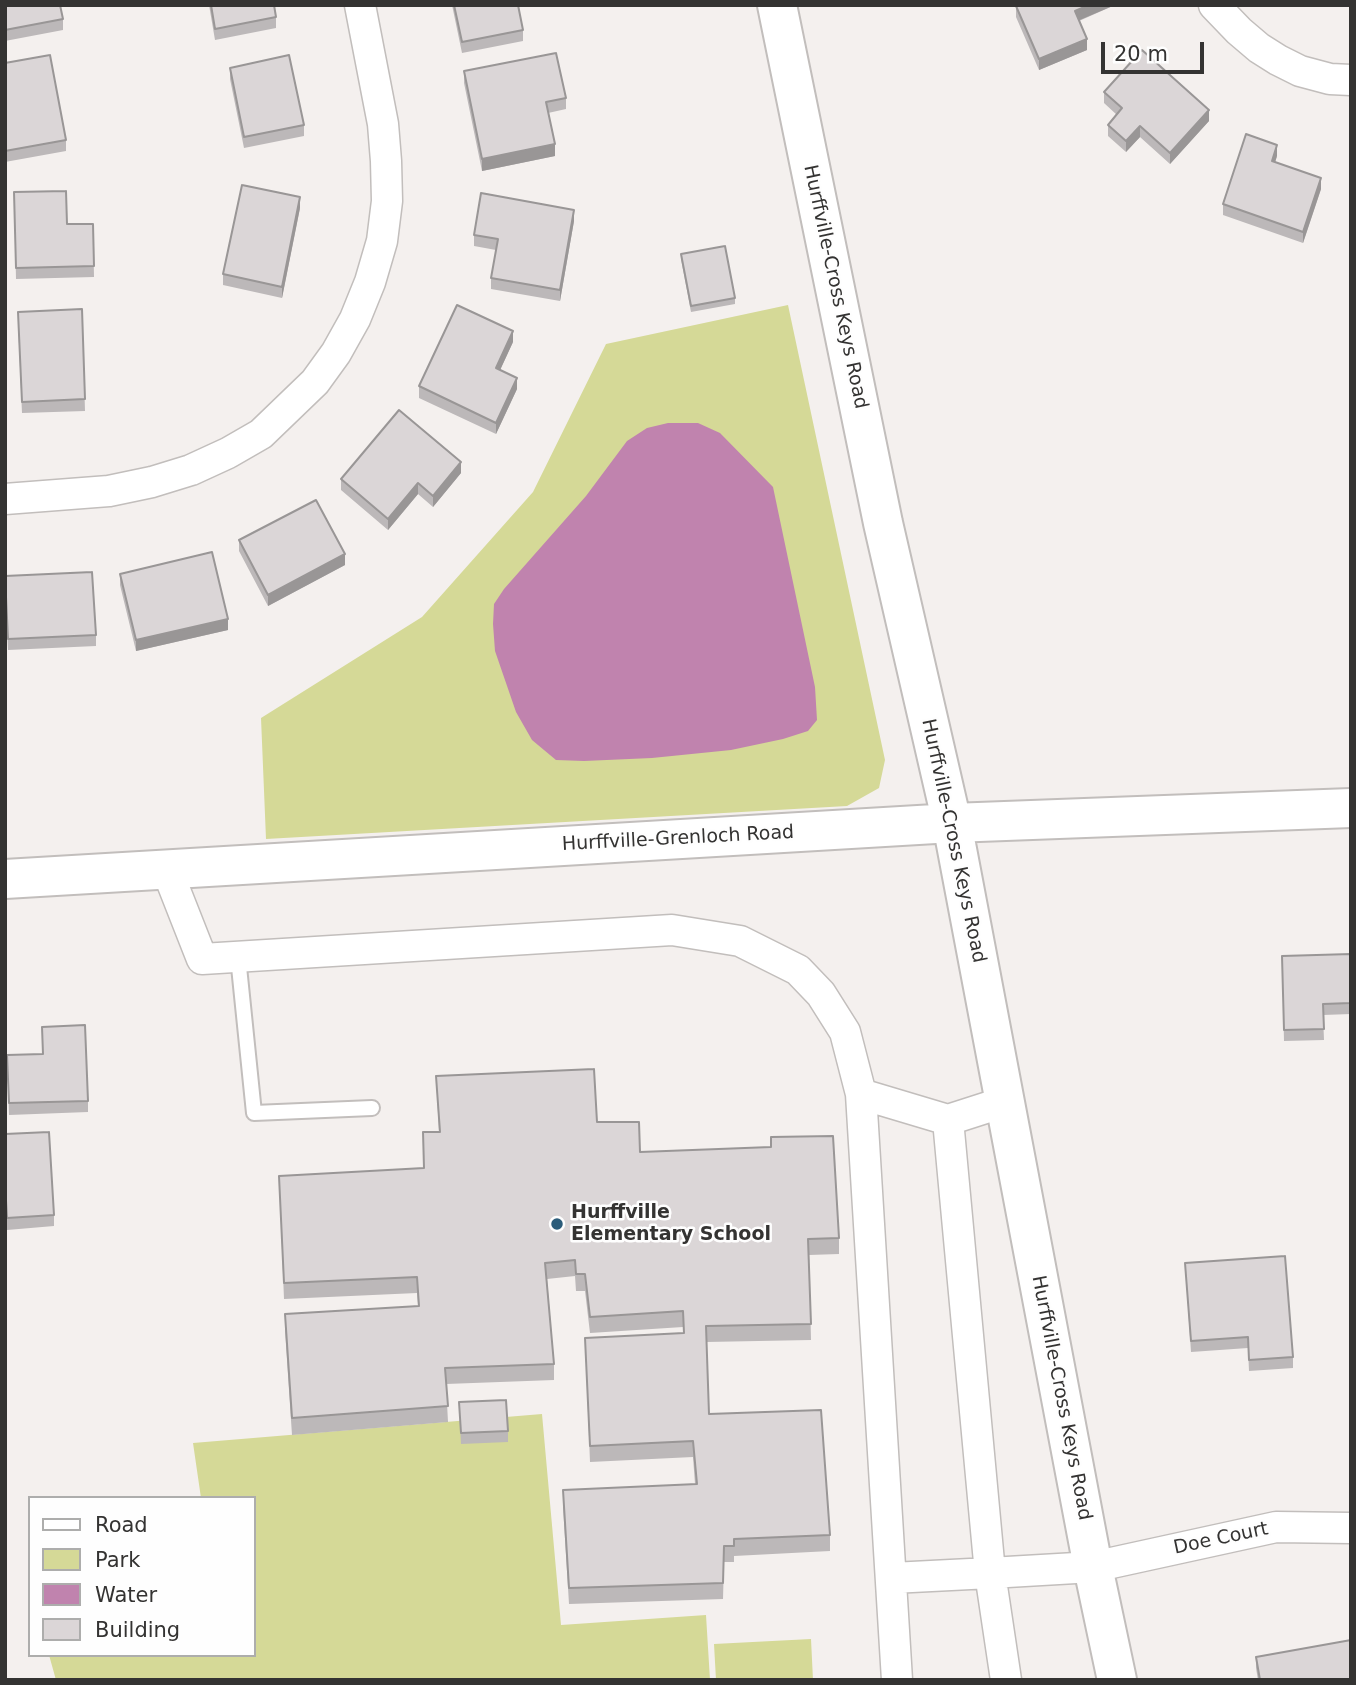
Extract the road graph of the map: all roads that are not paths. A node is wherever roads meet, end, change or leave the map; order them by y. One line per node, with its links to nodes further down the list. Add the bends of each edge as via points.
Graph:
1 (360, 5): 5 (street, via 383,124 387,201 370,282 336,353 314,382 261,434 191,470 109,491)
2 (777, 5): 7 (main road, Hurffville-Cross Keys Road, via 883,523)
3 (1214, 5): 4 (street, via 1239,32 1278,60 1300,71)
4 (1351, 80)
5 (5, 499)
6 (1351, 808): 7 (main road, Hurffville-Grenloch Road)
7 (952, 823): 8 (main road, Hurffville-Grenloch Road); 12 (main road, Hurffville-Cross Keys Road)
8 (167, 870): 9 (main road, Hurffville-Grenloch Road); 10 (street, via 202,959)
9 (5, 879)
10 (238, 957): 11 (street, via 672,930 740,941 798,970 821,994 845,1032); 13 (lane, via 254,1112)
11 (861, 1094): 14 (street); 18 (street)
12 (1004, 1102): 14 (street); 16 (main road, Hurffville-Cross Keys Road)
13 (372, 1108)
14 (948, 1120): 17 (street)
15 (1351, 1528): 16 (street, Doe Court, via 1276,1527)
16 (1093, 1567): 17 (street, Doe Court); 21 (main road, Hurffville-Cross Keys Road)
17 (990, 1573): 18 (street, Doe Court); 20 (street)
18 (892, 1578): 19 (street)
19 (897, 1680)
20 (1006, 1680)
21 (1117, 1680)

